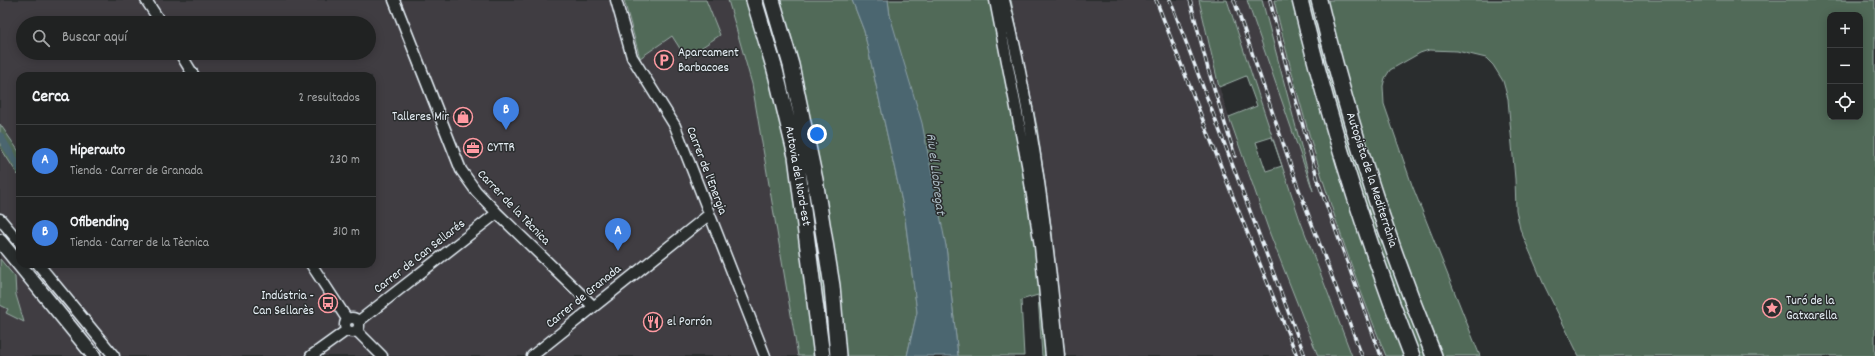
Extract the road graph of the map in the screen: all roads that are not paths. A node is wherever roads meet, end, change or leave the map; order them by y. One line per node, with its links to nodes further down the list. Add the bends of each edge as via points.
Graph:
1 (146, 0): 10 (street)
2 (394, 0): 13 (street, Carrer de la Tècnica, via 461,170)
3 (616, 0): 14 (street, Carrer de l'Energia, via 632,57 675,126)
4 (754, 0): 28 (highway, Autovia del Nord-est, via 775,70 796,156)
5 (772, 0): 25 (highway, Autovia del Nord-est, via 792,65 815,180)
6 (995, 0): 40 (street, via 1040,246)
7 (1004, 0): 41 (street, via 1024,92 1047,236)
8 (1300, 0): 42 (highway, Autopista de la Mediterrània, via 1323,92 1348,175 1377,265)
9 (1319, 0): 43 (highway, Autopista de la Mediterrània, via 1360,152)
10 (156, 16)
11 (184, 60): 12 (street)
12 (192, 72)
13 (497, 213): 26 (street, Carrer de la Tècnica); 27 (street, Carrer de Can Sellarés)
14 (710, 216): 26 (street, Carrer de Granada); 35 (street, Carrer de l'Energia)
15 (0, 219): 17 (street)
16 (0, 232): 19 (main road)
17 (16, 238)
18 (0, 241): 20 (main road)
19 (16, 251)
20 (16, 261)
21 (22, 268): 29 (main road)
22 (29, 268): 30 (main road)
23 (41, 268): 31 (street)
24 (314, 268): 27 (street)
25 (832, 286): 38 (highway, Autovia del Nord-est); 39 (highway)
26 (593, 306): 34 (street, Carrer de Granada)
27 (352, 325): 32 (street, Carrer de Can Sellarés); 33 (street)
28 (819, 328): 36 (highway); 37 (highway, Autovia del Nord-est)
29 (94, 356)
30 (102, 356)
31 (114, 356)
32 (311, 356)
33 (382, 356)
34 (532, 356)
35 (765, 356)
36 (818, 356)
37 (822, 356)
38 (838, 356)
39 (846, 356)
40 (1051, 356)
41 (1059, 356)
42 (1412, 356)
43 (1434, 356)

